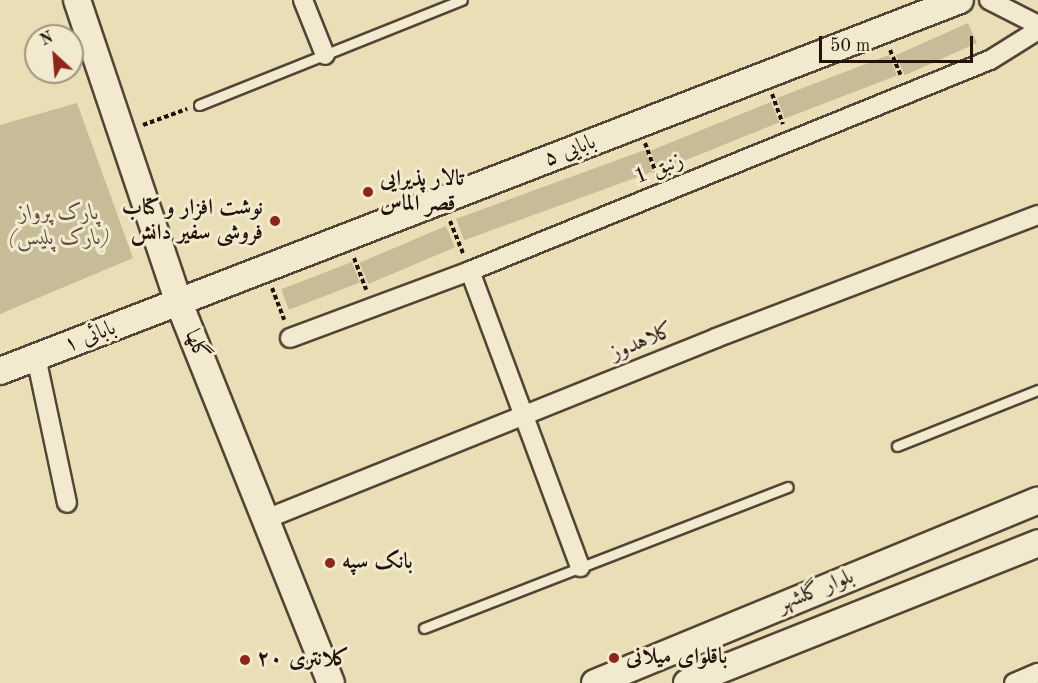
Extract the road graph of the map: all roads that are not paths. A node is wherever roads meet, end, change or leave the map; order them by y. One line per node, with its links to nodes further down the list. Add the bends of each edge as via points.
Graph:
1 (77, 0): 12 (main road, گلها)
2 (303, 0): 8 (street)
3 (462, 0): 8 (lane)
4 (960, 0): 12 (main road, ۵ بابایی)
5 (989, 0): 6 (street)
6 (1038, 25)
7 (1038, 30): 11 (street, زنبق 1, via 990,60)
8 (325, 55): 9 (lane)
9 (199, 105)
10 (1038, 215): 17 (street, کلاهدوز)
11 (470, 271): 13 (street, زنبق 1); 17 (street)
12 (179, 303): 14 (main road, بابائی ۱); 22 (main road, گلها)
13 (290, 338)
14 (36, 357): 15 (main road, بابائی ۱); 21 (street)
15 (0, 371)
16 (1038, 390): 18 (lane)
17 (521, 416): 22 (street, کلاهدوز); 24 (street)
18 (897, 446)
19 (788, 487): 24 (lane)
20 (1038, 500): 28 (main road, بلوار گلشهر)
21 (67, 503)
22 (266, 519): 27 (main road, گلها)
23 (1038, 543): 29 (main road, بلوار گلشهر)
24 (580, 567): 25 (lane)
25 (424, 628)
26 (1038, 673): 30 (street)
27 (331, 683)
28 (595, 683)
29 (687, 683)
30 (1014, 683)

